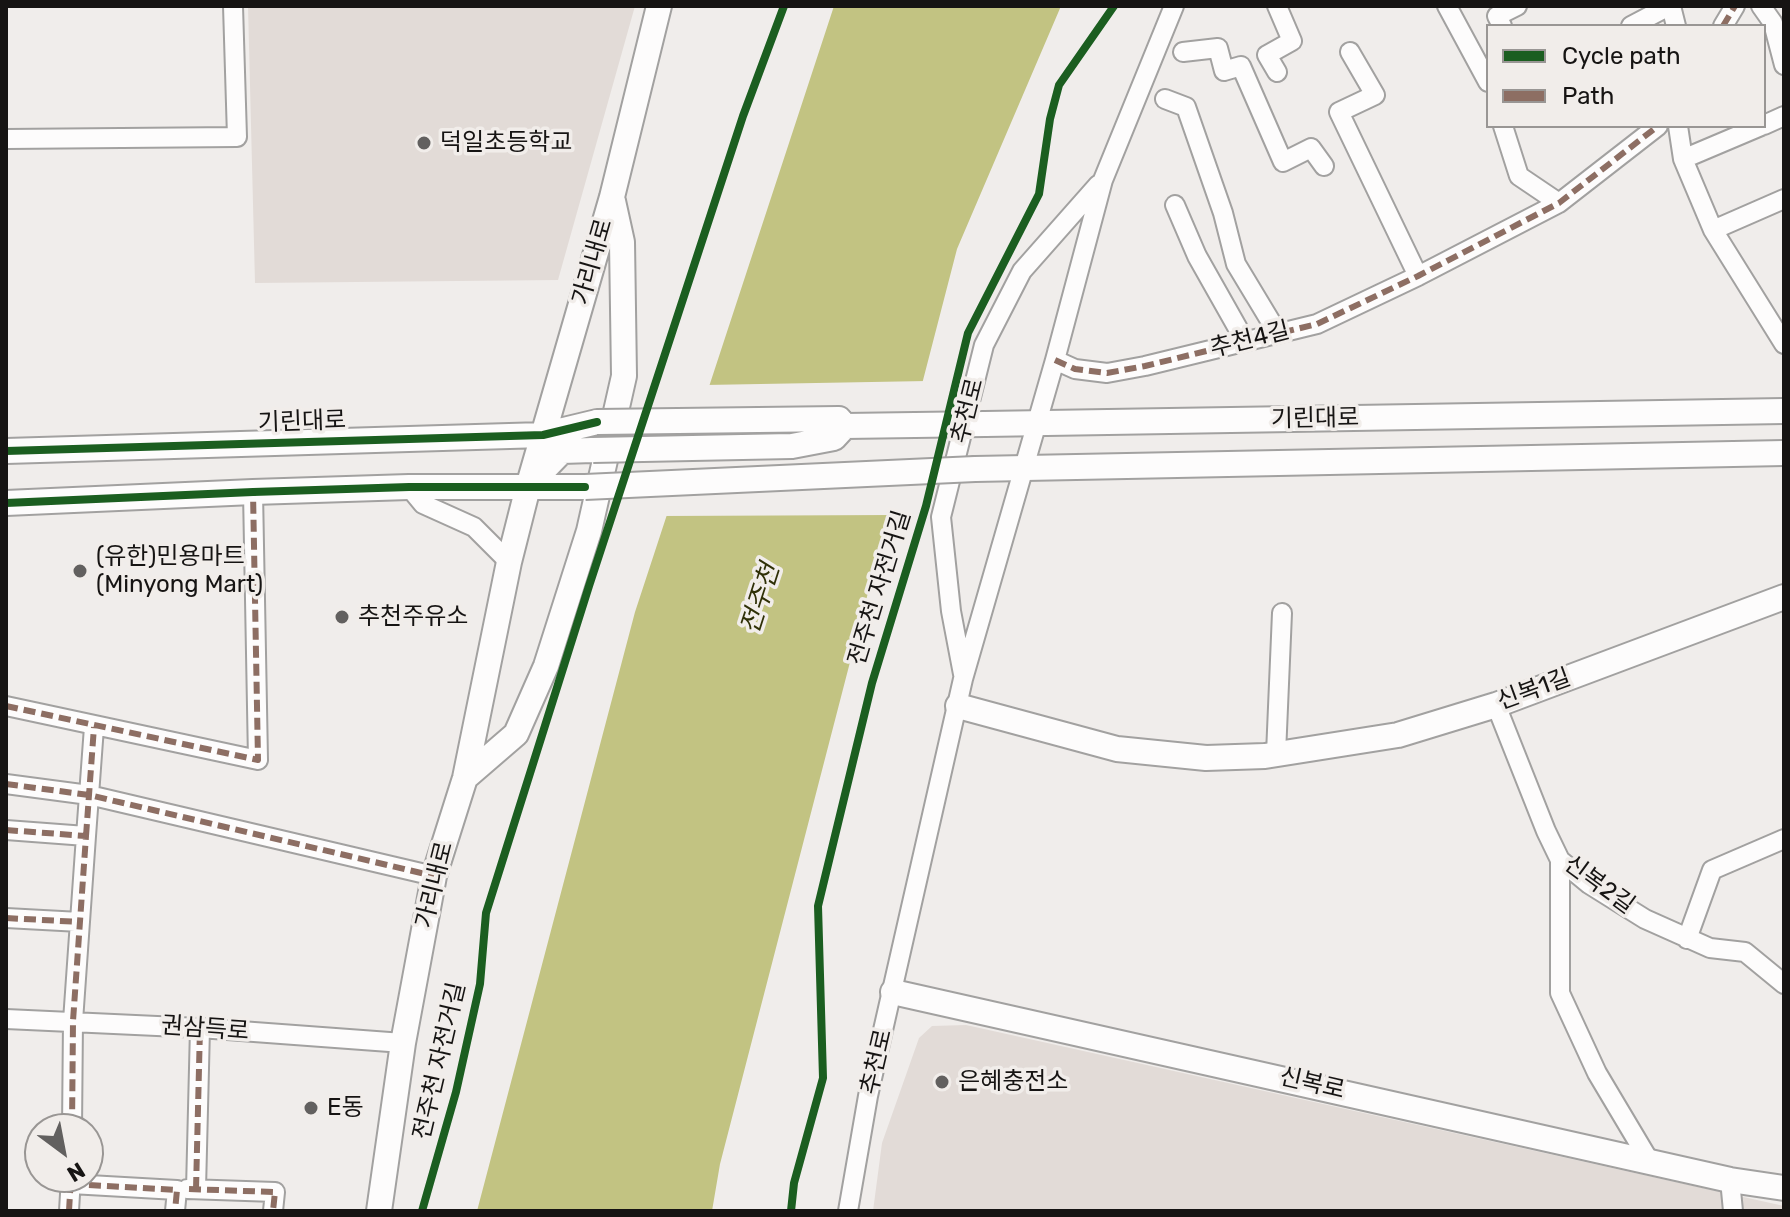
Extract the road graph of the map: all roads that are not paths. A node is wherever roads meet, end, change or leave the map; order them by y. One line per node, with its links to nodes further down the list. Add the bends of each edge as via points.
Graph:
1 (233, 6): 23 (street, via 237,137)
2 (659, 6): 27 (street, 가리내로)
3 (1174, 6): 26 (street, 추천로)
4 (1277, 6): 16 (street, via 1292,41 1267,55)
5 (1447, 6): 17 (street)
6 (1517, 6): 10 (street, via 1497,16)
7 (1670, 6): 11 (street)
8 (1735, 6): 12 (street)
9 (1761, 6): 15 (street, via 1773,23)
10 (1501, 24)
11 (1635, 24)
12 (1724, 24)
13 (1183, 52): 25 (street, via 1218,48 1224,71 1241,66 1283,162 1311,148)
14 (1350, 52): 32 (street, via 1375,95 1339,112)
15 (1784, 65)
16 (1277, 72)
17 (1486, 78)
18 (1165, 99): 33 (street, via 1186,107 1236,264)
19 (1504, 128): 29 (street, via 1519,176)
20 (1655, 128): 29 (street, 추천4길)
21 (1678, 128): 24 (street)
22 (1755, 128): 24 (street)
23 (6, 139)
24 (1683, 159): 31 (street)
25 (1324, 166)
26 (1103, 180): 36 (street, 추천로); 51 (street, 추천로, via 1022,271 984,345 941,517)
27 (612, 197): 40 (street, 가리내로); 57 (street, via 622,242 624,376 589,531 546,666 516,734)
28 (1784, 199): 31 (street)
29 (1559, 203): 32 (street, 추천4길)
30 (1175, 205): 34 (street)
31 (1713, 230): 35 (street)
32 (1418, 276): 33 (street, 추천4길, via 1317,324)
33 (1277, 332): 34 (street, 추천4길)
34 (1245, 341): 36 (street, 추천4길, via 1107,373)
35 (1784, 344)
36 (1055, 360): 38 (street, 추천로)
37 (1784, 411): 38 (street, 기린대로)
38 (1036, 424): 39 (street, 기린대로, bridge); 43 (street, 추천로)
39 (845, 426): 40 (street, 기린대로, bridge, via 839,419 597,422); 45 (street, 기린대로, bridge, via 834,438 792,446 562,451)
40 (543, 435): 41 (street, 기린대로); 45 (street, 가리내로)
41 (6, 451)
42 (1784, 453): 43 (street, 기린대로)
43 (1022, 469): 45 (street, 기린대로, bridge); 51 (street, 추천로)
44 (409, 487): 45 (street, 기린대로); 46 (street, 기린대로); 48 (street, via 423,504 474,527)
45 (528, 487): 48 (street, 가리내로)
46 (253, 492): 47 (street, 기린대로); 55 (street, via 258,760)
47 (8, 506)
48 (509, 562): 57 (street, 가리내로)
49 (1784, 597): 52 (street, 신복1길)
50 (1282, 613): 56 (street)
51 (963, 679): 54 (street, 추천로)
52 (1496, 705): 56 (street, 신복1길, via 1398,735); 63 (street, 신복2길)
53 (6, 706): 55 (street)
54 (958, 706): 56 (street, 신복1길, via 1117,749 1206,758); 69 (street, 추천로)
55 (94, 727): 59 (street)
56 (1276, 754)
57 (465, 778): 64 (street, 가리내로)
58 (6, 784): 59 (street)
59 (89, 795): 61 (street); 64 (street)
60 (6, 830): 61 (street)
61 (86, 836): 66 (street)
62 (1784, 839): 67 (street, via 1712,870)
63 (1560, 860): 67 (street, 신복2길, via 1645,919); 75 (street, via 1560,993 1597,1073)
64 (434, 876): 73 (street, 가리내로)
65 (6, 918): 66 (street)
66 (80, 922): 71 (street)
67 (1687, 939): 68 (street, 신복2길, via 1745,952)
68 (1784, 984)
69 (893, 992): 75 (street, 신복로); 84 (street, 추천로)
70 (6, 1019): 71 (street, 권삼득로)
71 (73, 1021): 72 (street, 권삼득로); 74 (street)
72 (200, 1028): 73 (street, 권삼득로); 79 (street)
73 (403, 1043): 83 (street, 가리내로)
74 (72, 1113)
75 (1650, 1162): 76 (street, 신복로)
76 (1730, 1180): 78 (street, 신복로); 85 (street)
77 (104, 1183): 80 (street)
78 (1783, 1184)
79 (196, 1189): 80 (street); 82 (street, via 275,1192)
80 (177, 1190): 81 (street)
81 (175, 1211)
82 (273, 1211)
83 (379, 1211)
84 (848, 1211)
85 (1733, 1211)

